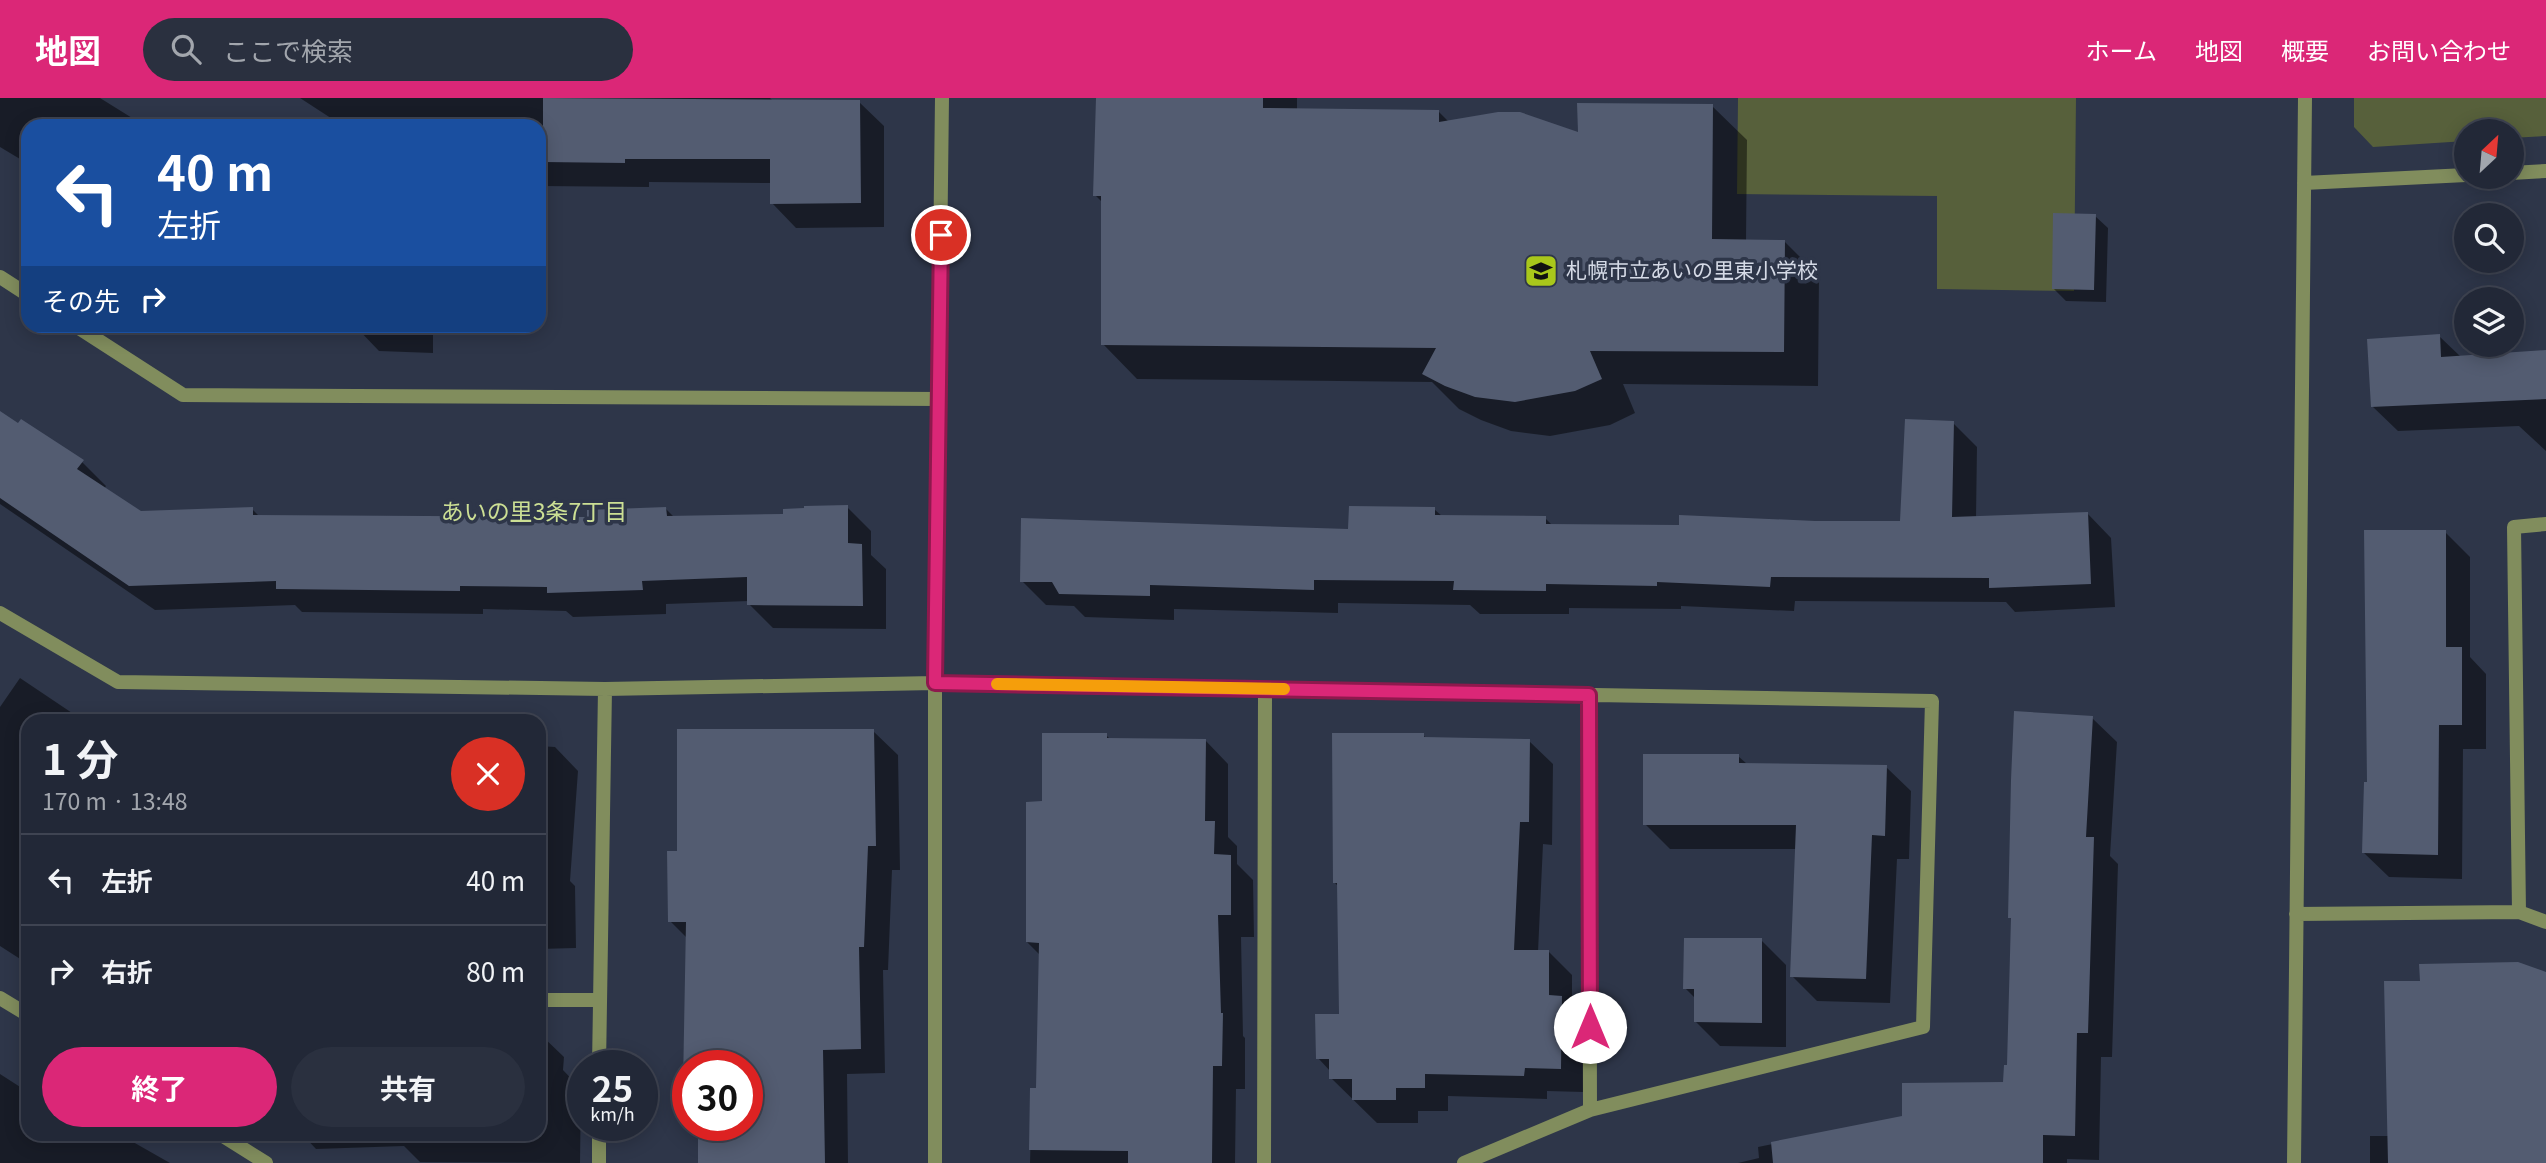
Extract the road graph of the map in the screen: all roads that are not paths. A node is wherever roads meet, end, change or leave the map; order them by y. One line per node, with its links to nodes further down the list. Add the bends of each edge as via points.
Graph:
1 (942, 98): 10 (street)
2 (2305, 98): 6 (street)
3 (2546, 171): 4 (street)
4 (2524, 172)
5 (2454, 176): 6 (street)
6 (2305, 183): 18 (street)
7 (0, 277): 8 (street)
8 (21, 290)
9 (87, 333): 10 (street, via 183,395)
10 (939, 399): 13 (street)
11 (2546, 524): 17 (street, via 2514,527)
12 (0, 612): 14 (street, via 118,682)
13 (935, 683): 14 (street); 15 (street); 30 (street)
14 (605, 689): 22 (street)
15 (1265, 689): 16 (street); 31 (street)
16 (1589, 695): 25 (street); 25 (street, via 1932,701 1923,1027)
17 (2519, 912): 18 (street); 19 (street)
18 (2296, 914): 33 (street)
19 (2546, 922)
20 (0, 998): 23 (street)
21 (546, 1000): 22 (street)
22 (600, 1000): 24 (street)
23 (21, 1011)
24 (599, 1050)
25 (1590, 1110): 32 (street)
26 (231, 1141): 28 (street)
27 (599, 1141): 29 (street)
28 (266, 1163)
29 (599, 1163)
30 (934, 1163)
31 (1264, 1163)
32 (1464, 1163)
33 (2294, 1163)

